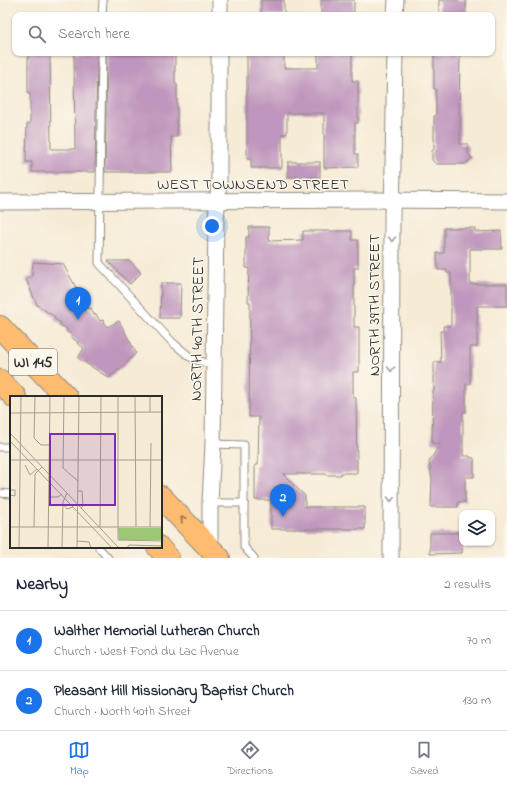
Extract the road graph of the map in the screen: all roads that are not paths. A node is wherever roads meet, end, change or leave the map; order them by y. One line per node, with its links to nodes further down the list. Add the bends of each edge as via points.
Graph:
1 (103, 0): 4 (lane)
2 (220, 0): 5 (street)
3 (396, 0): 6 (street)
4 (102, 12)
5 (220, 12)
6 (395, 12)
7 (102, 56): 14 (lane)
8 (219, 56): 11 (street, NORTH 40TH STREET)
9 (395, 56): 10 (street, NORTH 39TH STREET)
10 (392, 200): 11 (street, WEST TOWNSEND STREET); 12 (street, WEST TOWNSEND STREET); 32 (street, NORTH 39TH STREET, one-way to 32)
11 (217, 201): 14 (street, WEST TOWNSEND STREET); 16 (street, NORTH 40TH STREET)
12 (507, 201)
13 (0, 202): 14 (street, WEST TOWNSEND STREET)
14 (100, 202): 16 (lane, via 100,263 172,342 190,357)
15 (0, 327): 19 (main road, WI 145)
16 (214, 366): 20 (street, NORTH 40TH STREET)
17 (0, 381): 18 (main road, WI 145)
18 (15, 396)
19 (65, 396)
20 (213, 444): 24 (street, NORTH 40TH STREET); 25 (lane, via 244,444)
21 (0, 493): 22 (lane)
22 (10, 494)
23 (162, 498): 28 (main road, one-way to 23)
24 (210, 503): 25 (lane); 28 (street, NORTH 40TH STREET)
25 (244, 503): 31 (lane, via 244,547)
26 (100, 548): 29 (lane)
27 (159, 548): 30 (main road)
28 (213, 555)
29 (108, 558)
30 (168, 558)
31 (254, 558)
32 (391, 558)

